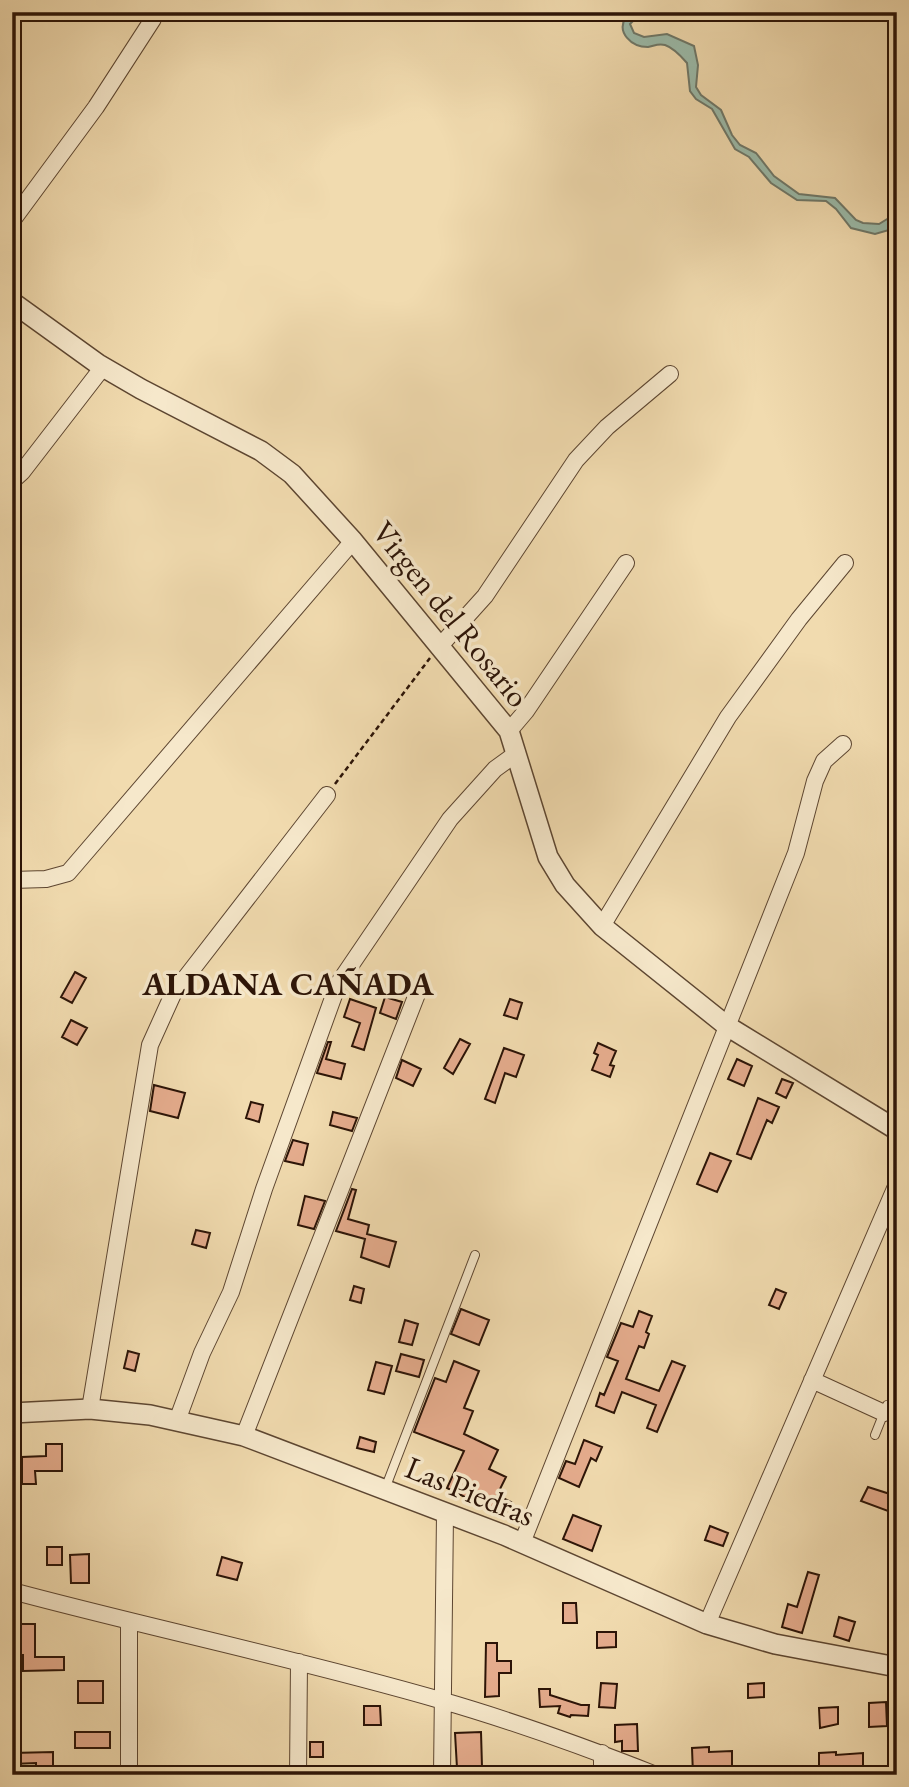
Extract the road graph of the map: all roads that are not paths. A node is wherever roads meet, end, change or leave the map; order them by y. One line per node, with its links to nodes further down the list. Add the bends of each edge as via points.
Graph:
1 (153, 19): 2 (street, via 96,107)
2 (12, 220)
3 (12, 302): 4 (street, Virgen del Rosario)
4 (103, 367): 6 (street); 7 (street, Virgen del Rosario, via 261,451 292,474)
5 (670, 374): 10 (street, via 576,460 485,596)
6 (12, 481)
7 (353, 541): 10 (street, Virgen del Rosario); 15 (street, via 68,873)
8 (845, 563): 16 (street, via 728,717)
9 (626, 564): 11 (street)
10 (440, 646): 11 (street, Virgen del Rosario)
11 (509, 731): 13 (street, Virgen del Rosario)
12 (843, 744): 18 (street, via 824,761 815,781 796,853)
13 (517, 753): 16 (street, Virgen del Rosario, via 548,857 565,885); 26 (street, via 495,769 450,819 338,984 231,1292)
14 (327, 795): 23 (street, via 173,994 150,1045)
15 (12, 880)
16 (602, 926): 18 (street, Virgen del Rosario)
17 (419, 989): 28 (street)
18 (727, 1026): 19 (street, Virgen del Rosario); 31 (street)
19 (897, 1130)
20 (897, 1184): 22 (street)
21 (475, 1255): 29 (lane)
22 (812, 1380): 24 (street); 34 (street)
23 (90, 1409): 25 (street, Las Piedras); 26 (street, Las Piedras)
24 (885, 1409): 27 (lane)
25 (12, 1413)
26 (177, 1421): 28 (street, Las Piedras)
27 (875, 1435)
28 (244, 1436): 29 (street, Las Piedras)
29 (385, 1489): 30 (street, Las Piedras)
30 (445, 1514): 31 (street, Las Piedras); 37 (street)
31 (522, 1543): 34 (street, Las Piedras)
32 (12, 1591): 33 (street)
33 (130, 1623): 35 (street); 39 (street)
34 (707, 1624): 36 (street, Las Piedras, via 775,1644)
35 (299, 1662): 37 (street); 40 (street)
36 (897, 1667)
37 (441, 1700): 38 (street); 41 (street)
38 (602, 1753): 42 (street); 43 (street)
39 (129, 1775)
40 (298, 1775)
41 (442, 1775)
42 (602, 1775)
43 (656, 1775)

